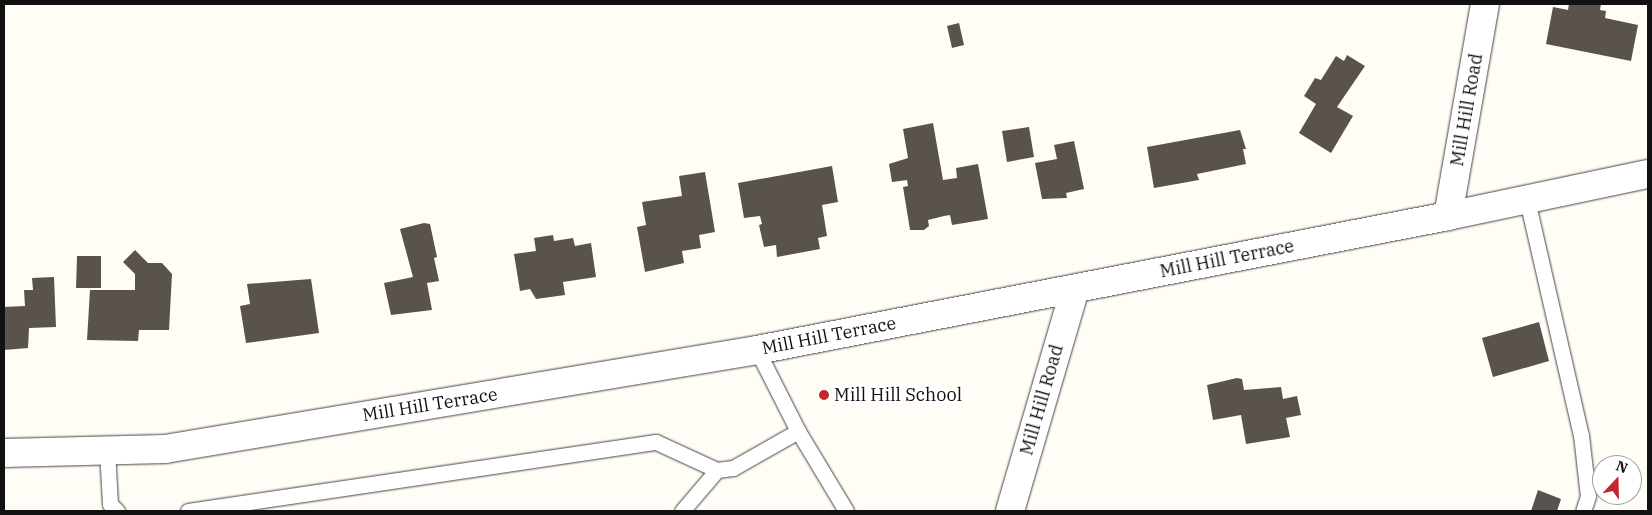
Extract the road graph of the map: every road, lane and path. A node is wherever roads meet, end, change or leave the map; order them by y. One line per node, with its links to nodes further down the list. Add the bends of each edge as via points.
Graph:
1 (1485, 4): 4 (street, Mill Hill Road)
2 (1648, 174): 3 (street, Mill Hill Terrace)
3 (1527, 200): 4 (street, Mill Hill Terrace); 11 (lane, via 1581,435)
4 (1448, 216): 5 (street, Mill Hill Terrace)
5 (1075, 289): 6 (street, Mill Hill Terrace); 16 (street, Mill Hill Road)
6 (757, 350): 7 (lane); 8 (street, Mill Hill Terrace, via 166,449)
7 (798, 431): 10 (lane, via 733,468); 15 (lane)
8 (108, 450): 9 (street, Mill Hill Terrace); 12 (lane, via 110,504)
9 (4, 453)
10 (717, 470): 13 (lane, via 656,442); 14 (lane)
11 (1588, 496): 17 (lane); 18 (lane)
12 (116, 511)
13 (188, 511)
14 (682, 511)
15 (846, 511)
16 (1010, 511)
17 (1583, 511)
18 (1594, 511)

